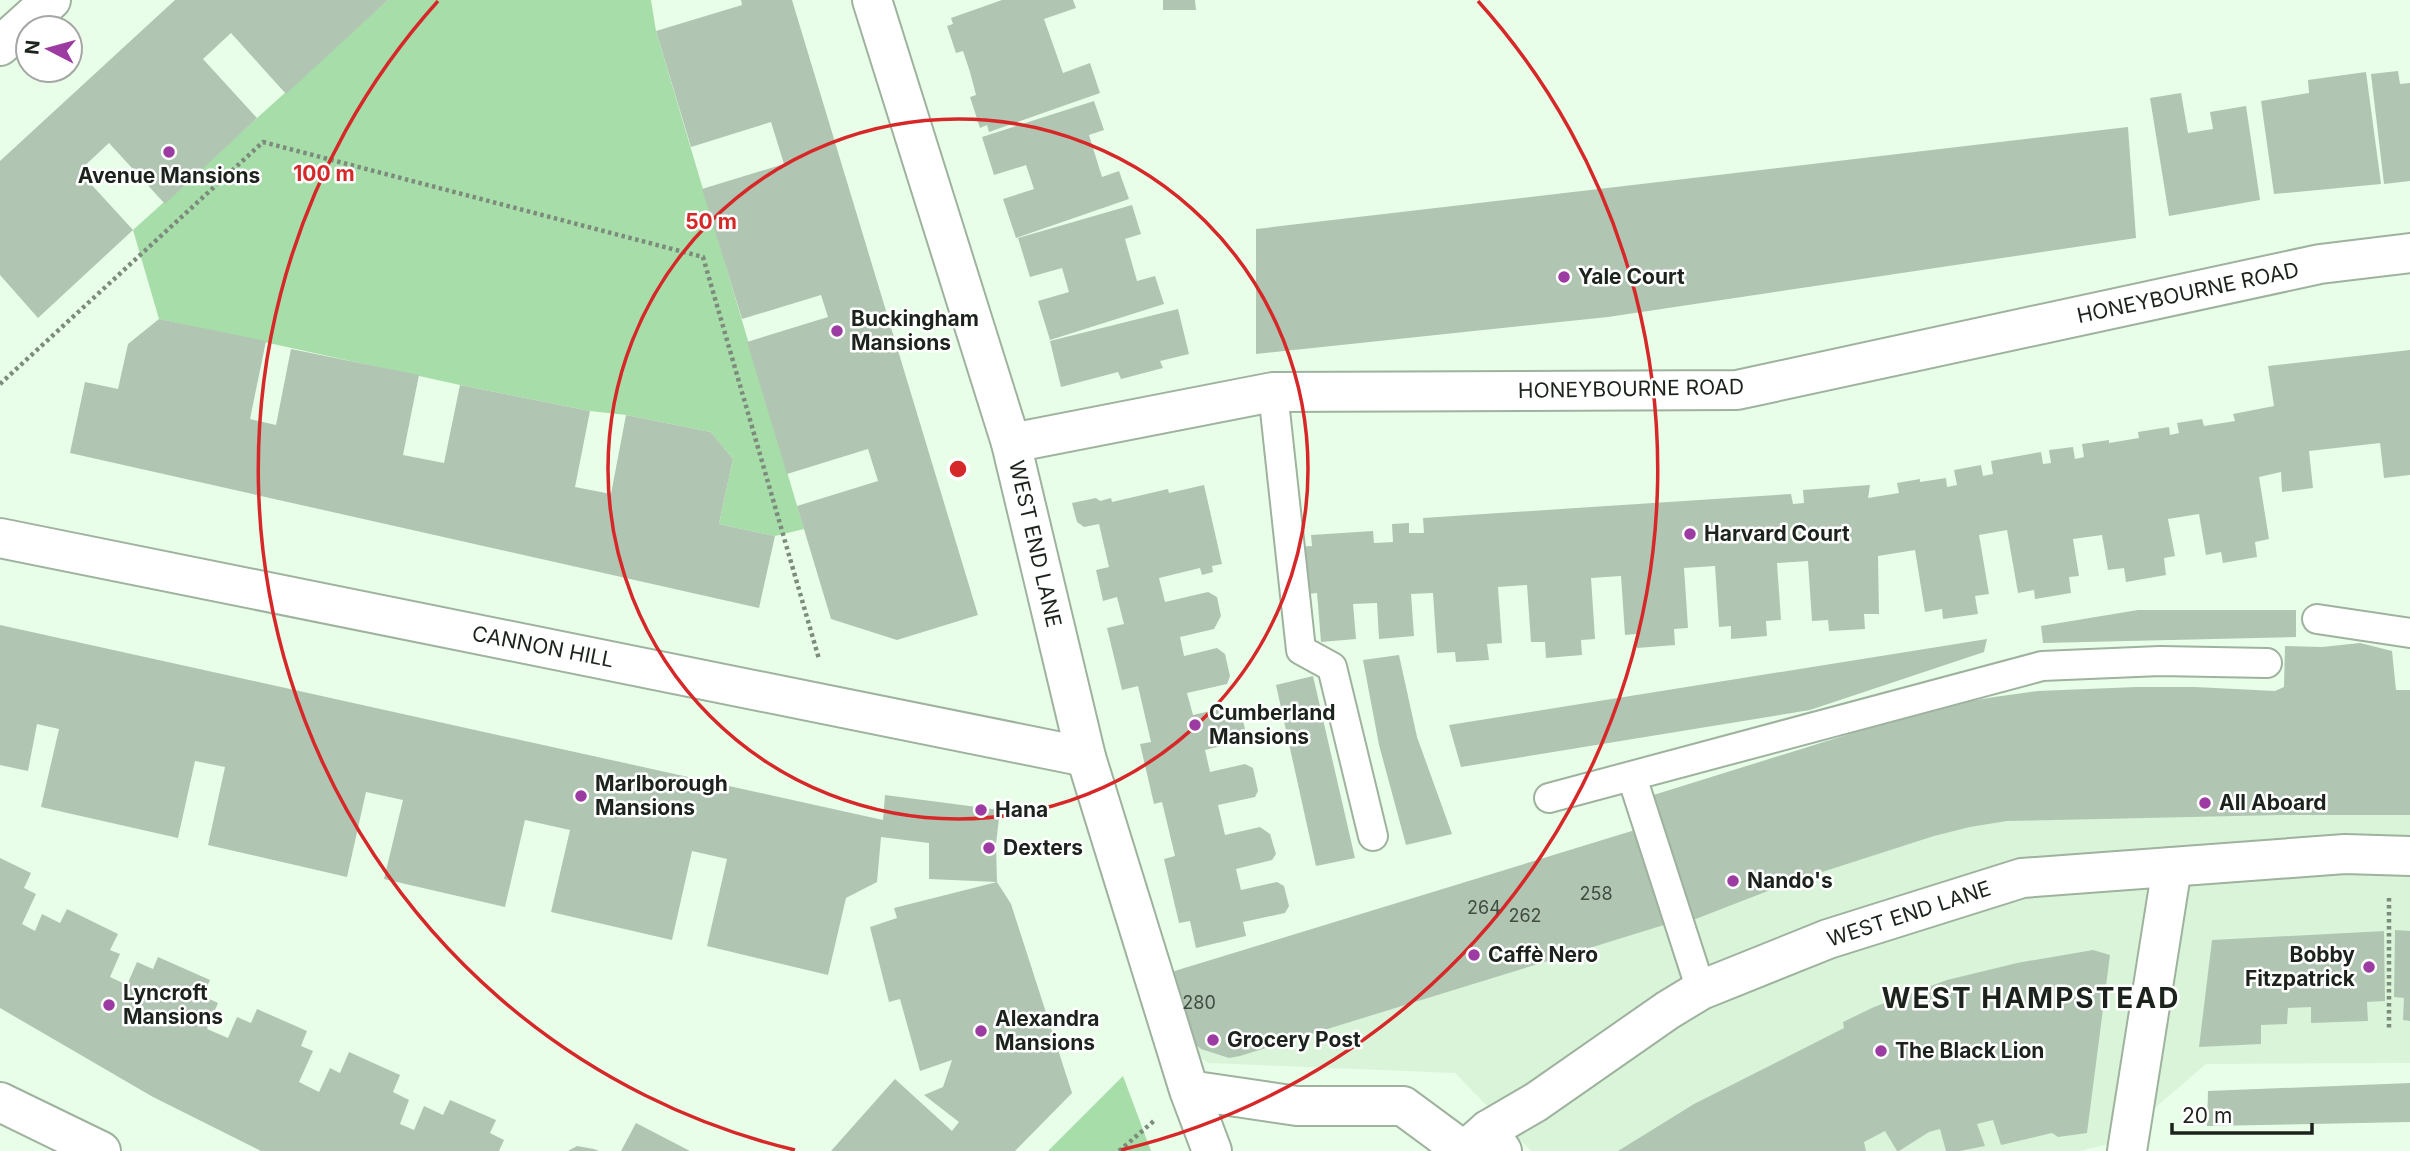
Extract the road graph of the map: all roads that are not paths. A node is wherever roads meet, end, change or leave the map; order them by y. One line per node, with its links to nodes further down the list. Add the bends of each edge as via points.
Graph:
1 (51, 0): 3 (main road)
2 (872, 0): 6 (main road, WEST END LANE)
3 (0, 46)
4 (2410, 253): 5 (main road, HONEYBOURNE ROAD, via 2320,264 1737,390)
5 (1273, 392): 6 (main road, HONEYBOURNE ROAD); 14 (lane, via 1301,650 1332,667)
6 (1011, 443): 11 (main road, WEST END LANE)
7 (0, 538): 11 (main road, CANNON HILL)
8 (2317, 619): 9 (lane)
9 (2410, 634)
10 (2267, 663): 12 (lane, via 2042,666)
11 (1086, 757): 18 (main road, WEST END LANE)
12 (1632, 776): 13 (lane); 17 (lane)
13 (1549, 798)
14 (1373, 836)
15 (2399, 855): 16 (main road, WEST END LANE, via 2345,854)
16 (2172, 867): 17 (main road, WEST END LANE, via 2022,878 1828,939); 23 (main road)
17 (1701, 990): 20 (main road, WEST END LANE, via 1536,1102)
18 (1188, 1090): 20 (main road, WEST END LANE, via 1297,1106 1403,1106); 22 (main road, WEST END LANE)
19 (0, 1101): 21 (main road)
20 (1480, 1146)
21 (101, 1151)
22 (1212, 1151)
23 (2127, 1151)

